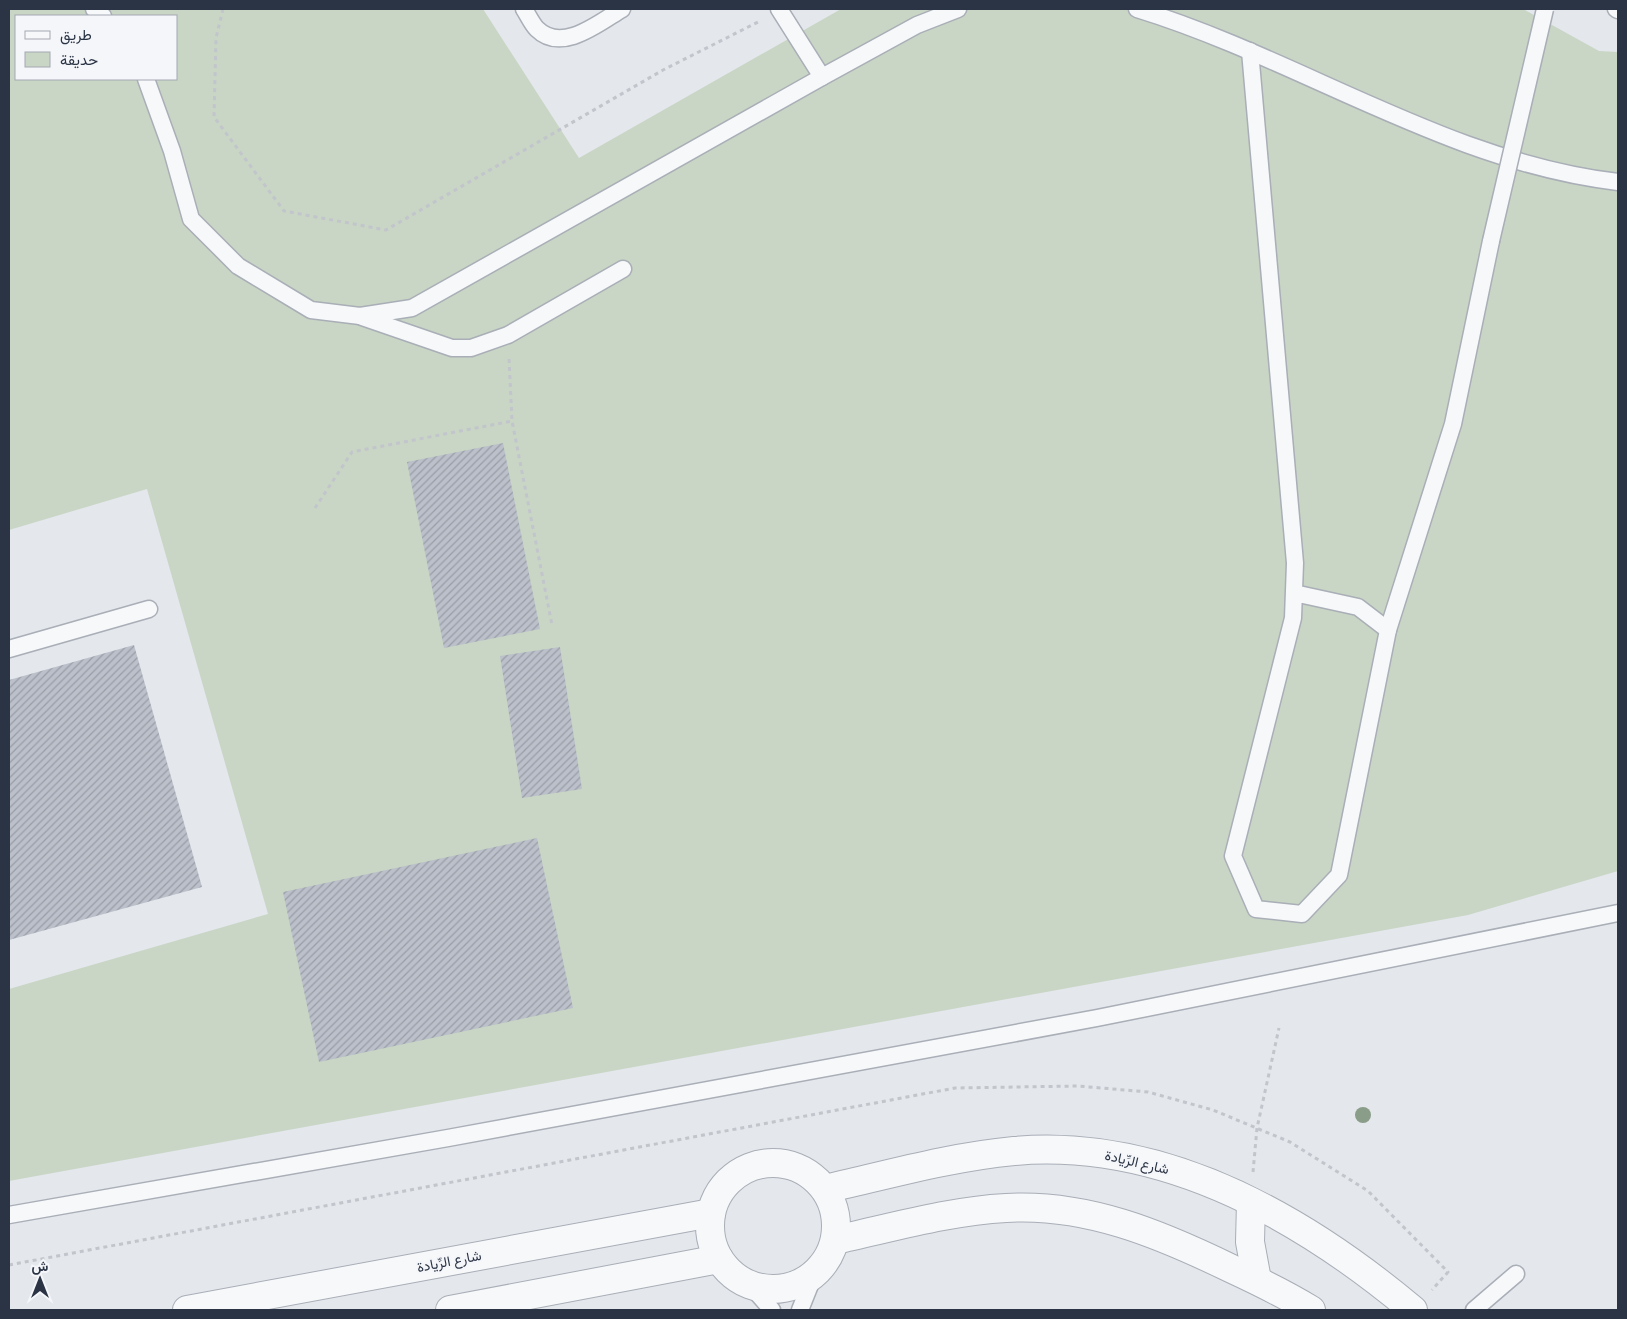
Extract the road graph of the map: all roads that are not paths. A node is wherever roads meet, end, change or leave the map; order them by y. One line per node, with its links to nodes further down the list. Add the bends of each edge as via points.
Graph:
1 (524, 9): 2 (lane, via 537,30 553,37 573,38)
2 (622, 9)
3 (958, 9): 8 (lane, via 917,25)
4 (1137, 9): 7 (lane, via 1184,23)
5 (1545, 9): 15 (lane, bridge, via 1491,241 1453,424)
6 (779, 10): 8 (lane)
7 (1250, 51): 10 (lane, via 1424,129 1526,163 1582,178); 13 (lane, via 1295,563)
8 (822, 77): 12 (lane, via 412,308)
9 (146, 80): 12 (lane, via 172,151 191,219 238,266 310,310)
10 (1618, 182)
11 (623, 269): 12 (lane, via 508,335 471,348 452,348)
12 (360, 316)
13 (1294, 593): 15 (lane, via 1358,607); 15 (lane, via 1293,618 1233,856 1256,909 1302,914 1339,875)
14 (149, 609): 16 (lane)
15 (1388, 630)
16 (9, 649)
17 (1618, 913): 21 (lane, via 1087,1020 458,1137)
18 (825, 1189): 19 (street, شارع الرِّيادة, via 981,1155 1049,1150 1140,1160); 20 (street, via 800,1168 768,1162 752,1166 725,1184); 22 (street, via 836,1213)
19 (1251, 1202): 26 (street, via 1250,1242); 34 (street, شارع الرِّيادة, via 1340,1252)
20 (711, 1213): 23 (street, via 710,1236); 29 (street, شارع الرِّيادة)
21 (9, 1215)
22 (835, 1240): 25 (street, via 831,1254); 26 (street, via 972,1211 1042,1208 1102,1216 1132,1226)
23 (719, 1259): 27 (street, via 727,1270); 28 (street)
24 (1516, 1274): 35 (lane)
25 (814, 1275): 27 (street, via 783,1288 766,1289); 32 (lane)
26 (1257, 1280): 33 (street)
27 (750, 1285): 31 (lane)
28 (493, 1306): 30 (street)
29 (187, 1310)
30 (450, 1310)
31 (772, 1310)
32 (800, 1310)
33 (1311, 1310)
34 (1413, 1310)
35 (1474, 1310)

